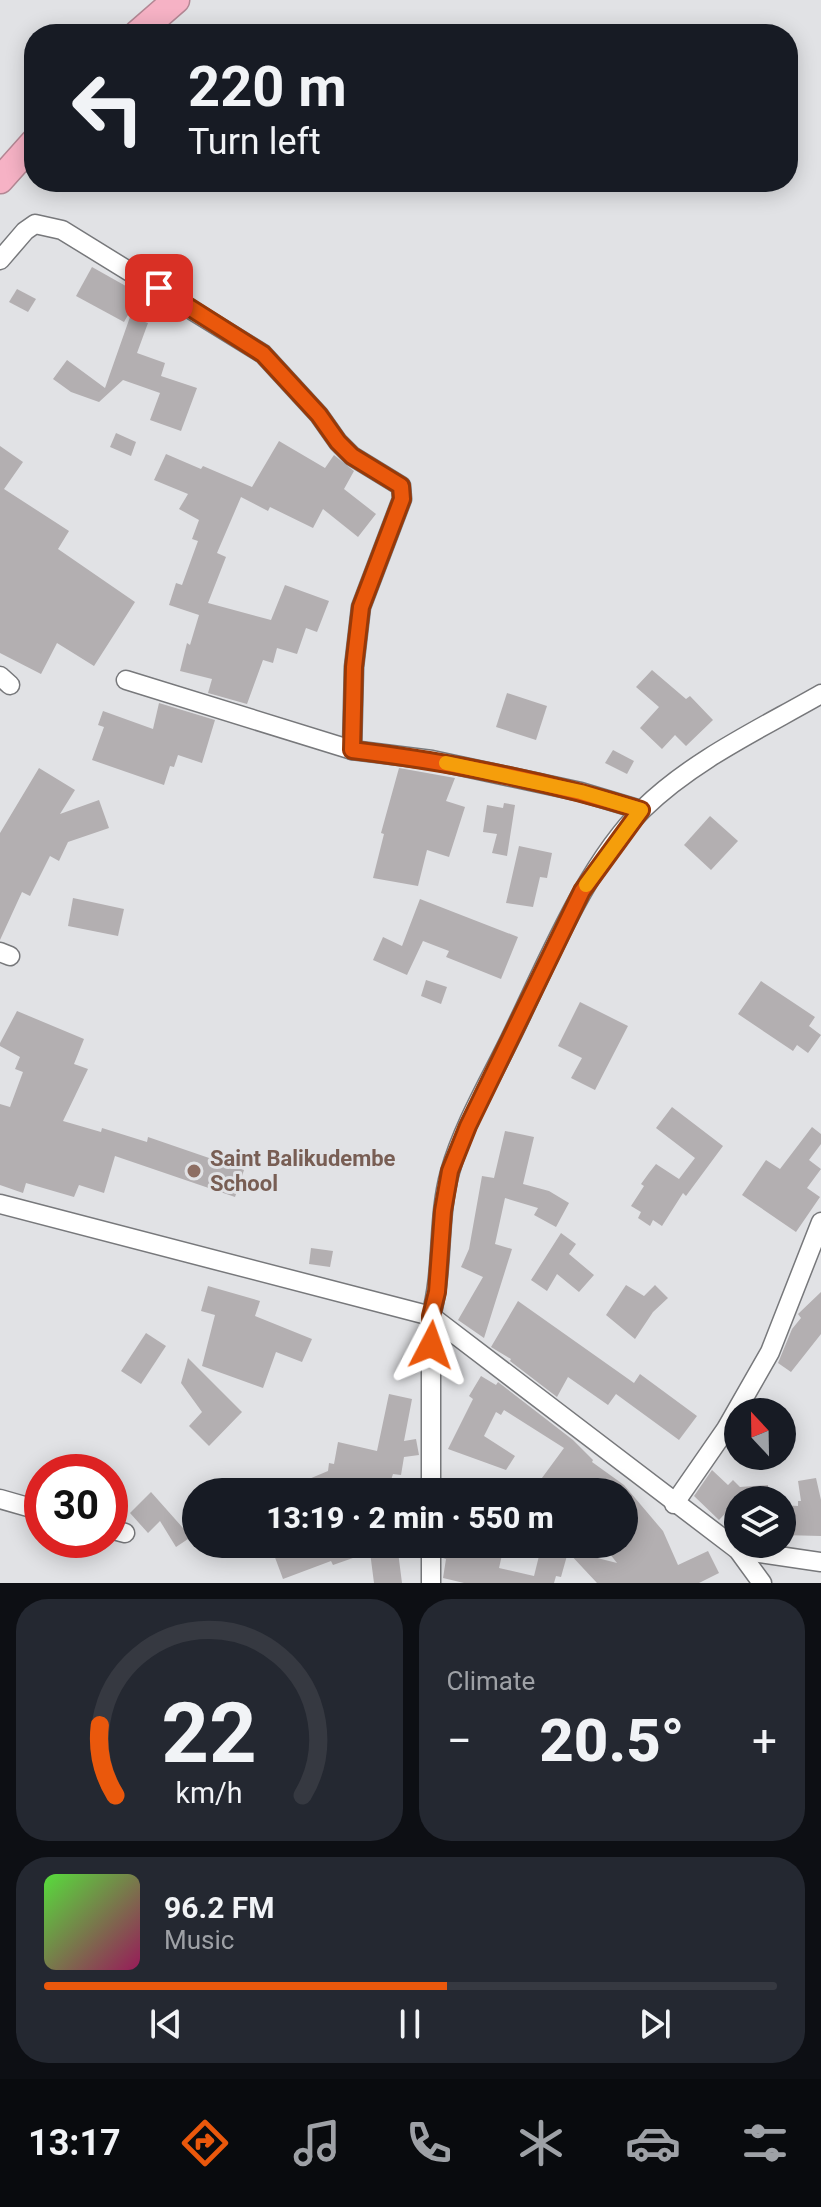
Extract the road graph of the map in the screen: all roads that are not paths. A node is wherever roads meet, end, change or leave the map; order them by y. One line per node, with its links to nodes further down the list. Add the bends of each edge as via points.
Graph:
1 (176, 0): 2 (highway)
2 (148, 24)
3 (24, 153): 4 (highway)
4 (0, 180)
5 (0, 260): 8 (street, via 35,224 62,230 263,354 352,456 401,486 402,499 361,607)
6 (126, 680): 8 (street)
7 (821, 694): 9 (street, via 714,755)
8 (352, 750): 9 (street, via 447,763)
9 (641, 810): 12 (street, via 582,891 468,1126 450,1171)
10 (0, 1204): 12 (street)
11 (821, 1222): 15 (street, via 770,1352)
12 (431, 1316): 13 (street); 15 (street)
13 (431, 1478)
14 (0, 1499): 16 (street)
15 (674, 1504): 17 (street)
16 (24, 1506)
17 (724, 1540)
18 (431, 1558): 22 (street)
19 (744, 1558): 23 (street)
20 (793, 1558): 21 (street)
21 (821, 1562)
22 (431, 1583)
23 (762, 1583)

